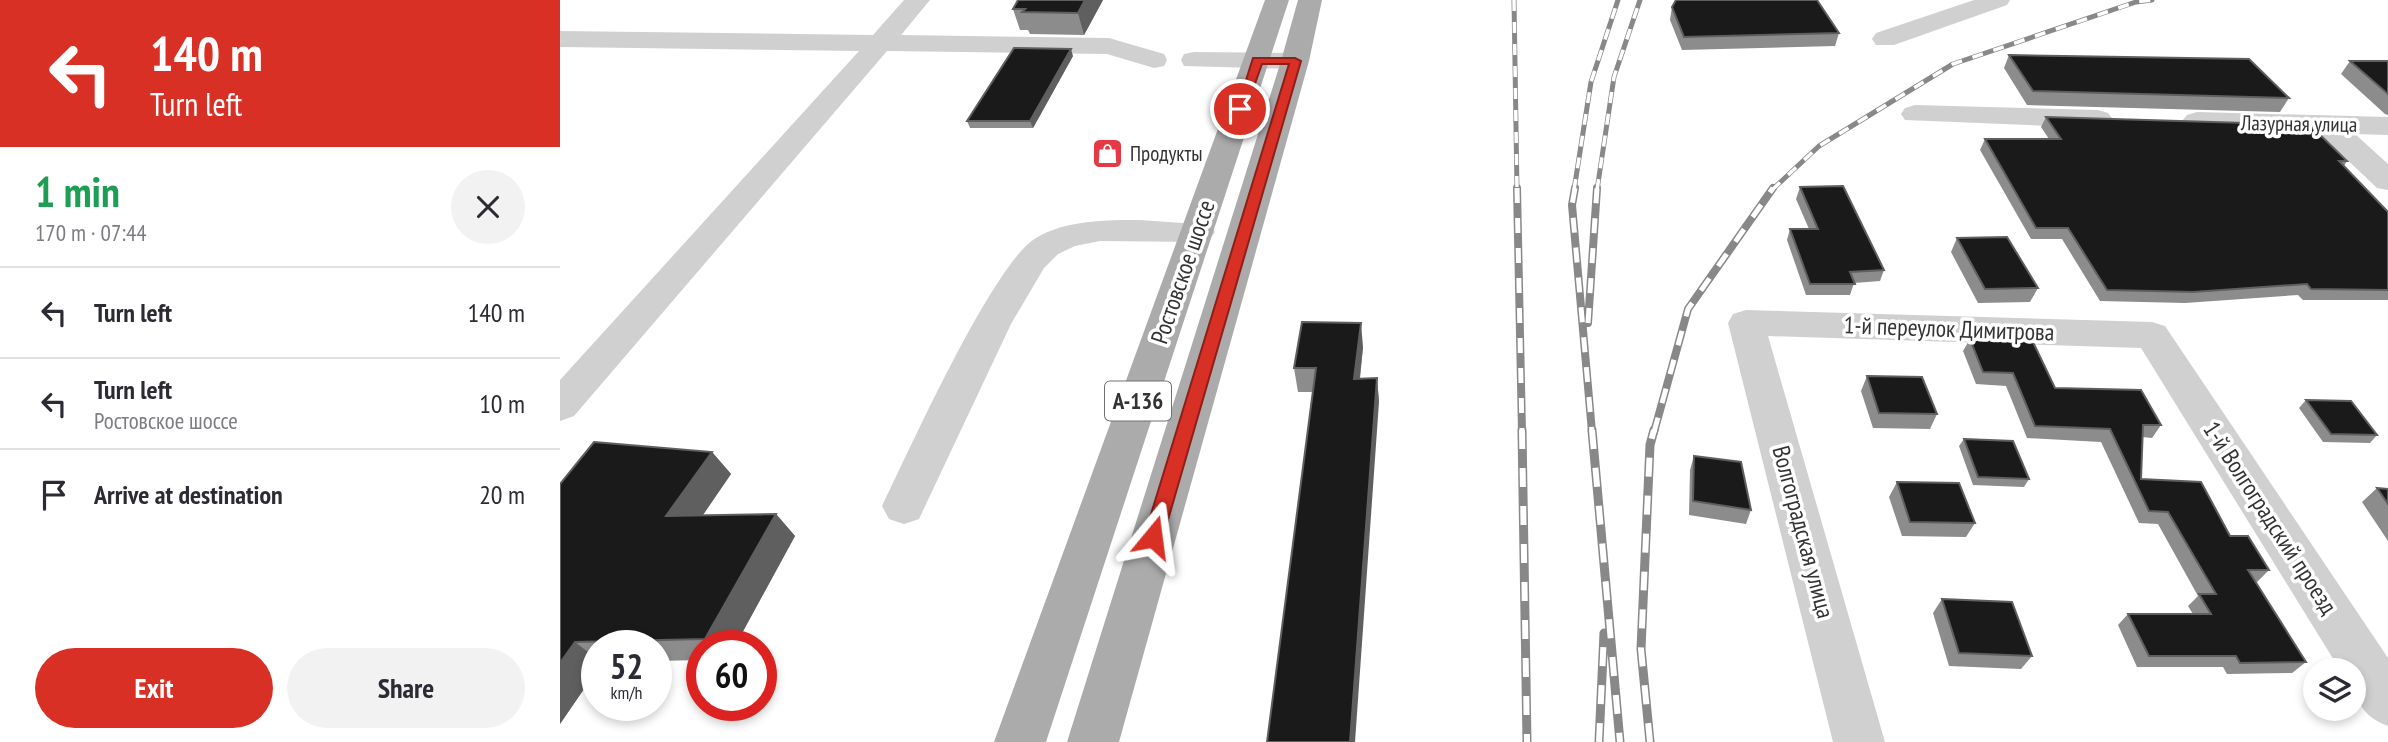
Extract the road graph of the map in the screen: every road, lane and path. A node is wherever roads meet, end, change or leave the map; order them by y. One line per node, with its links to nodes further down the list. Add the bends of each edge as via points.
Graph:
1 (918, 0): 7 (street)
2 (1277, 0): 10 (main road, Ростовское шоссе / А-136)
3 (1310, 0): 10 (main road, Ростовское шоссе / А-136)
4 (1998, 0): 5 (street)
5 (1885, 38)
6 (560, 39): 7 (street)
7 (879, 43): 8 (street, via 1109,46); 20 (street)
8 (1154, 60)
9 (1194, 60): 10 (street)
10 (1276, 61): 17 (main road, Ростовское шоссе / А-136); 24 (main road, Ростовское шоссе / А-136)
11 (1915, 114): 12 (street)
12 (2122, 119)
13 (2163, 120): 14 (street, Лазурная улица)
14 (2328, 125): 15 (street, Лазурная улица); 16 (street)
15 (2388, 126)
16 (2388, 181)
17 (1198, 232): 21 (street, via 1087,232 1044,246 1013,286); 23 (main road, Ростовское шоссе / А-136)
18 (1746, 323): 19 (street, 1-й переулок Димитрова); 25 (street, Волгоградская улица)
19 (2152, 335): 22 (street, 1-й Волгоградский проезд)
20 (560, 406)
21 (904, 506)
22 (2388, 702)
23 (1020, 742)
24 (1094, 742)
25 (1859, 742)

